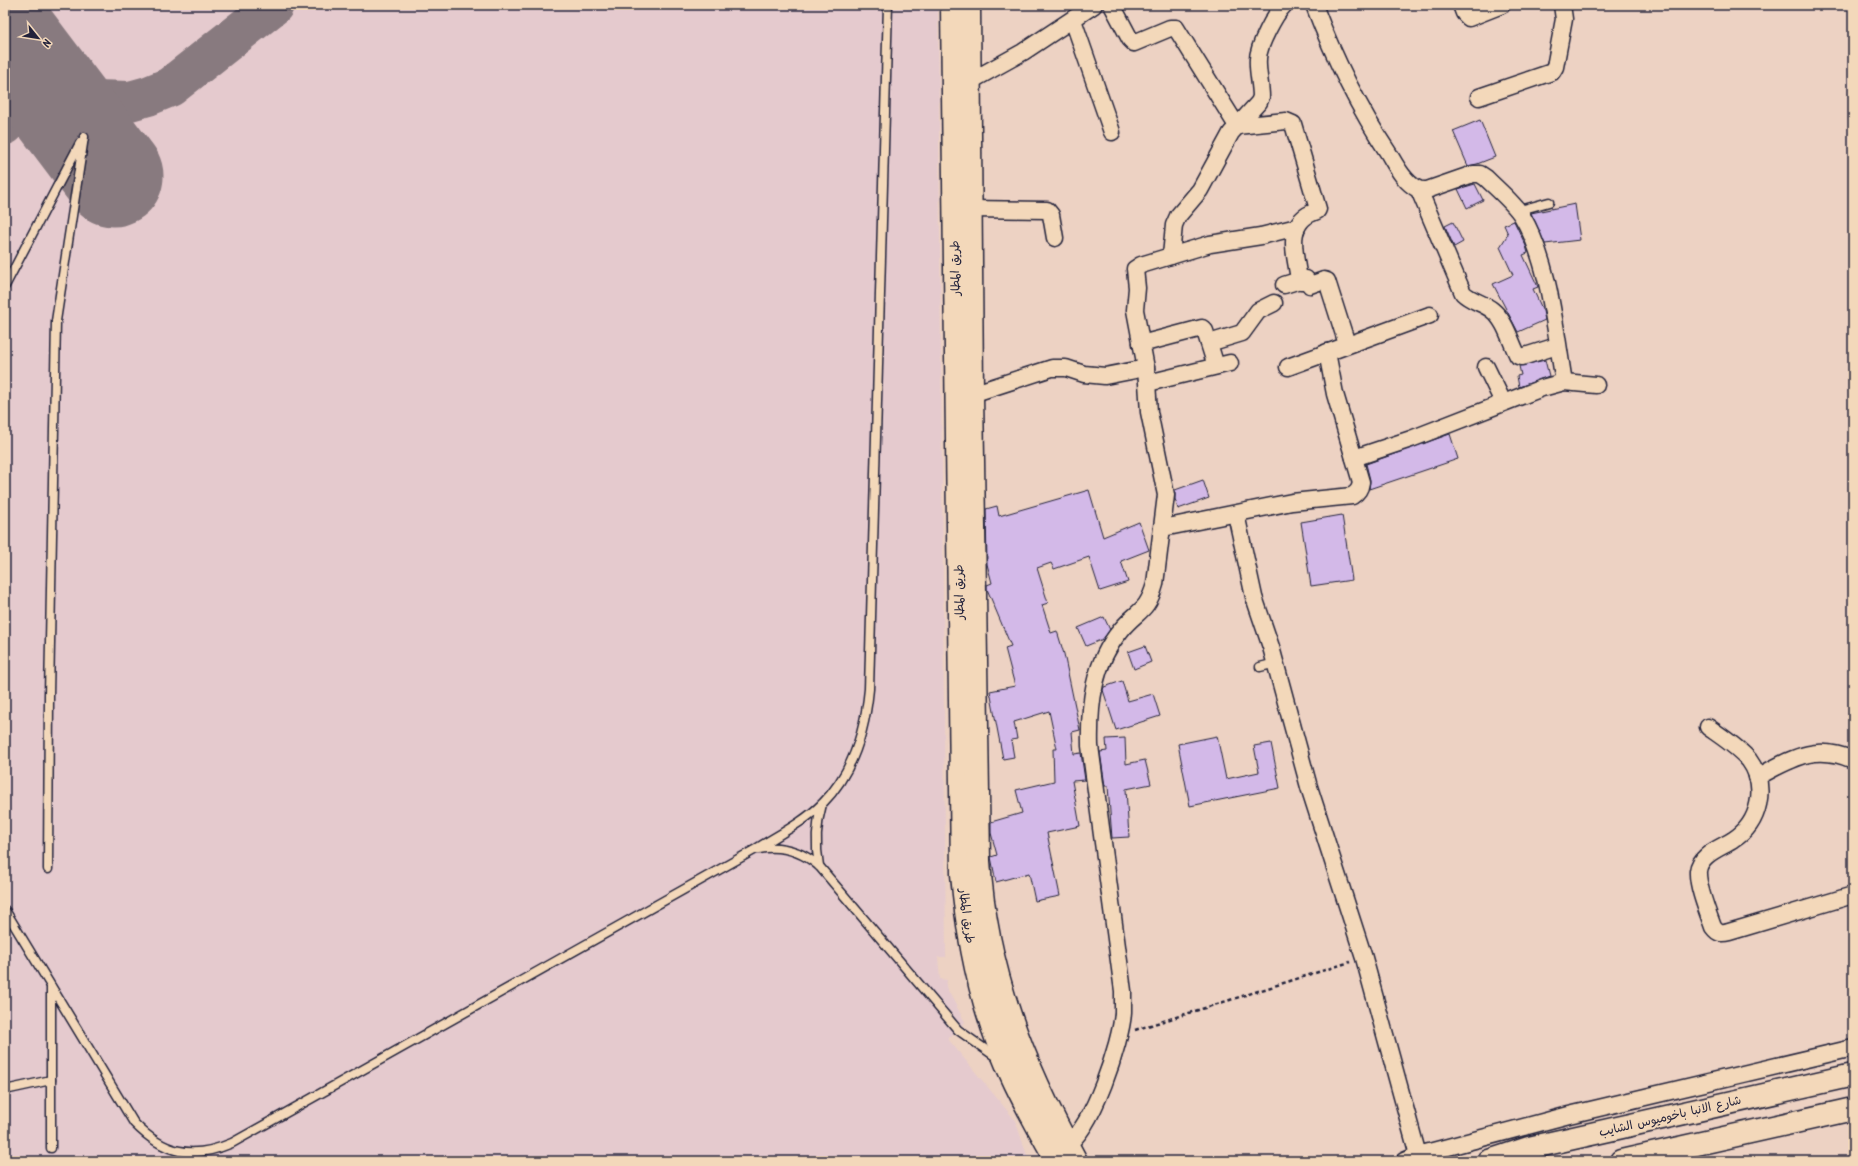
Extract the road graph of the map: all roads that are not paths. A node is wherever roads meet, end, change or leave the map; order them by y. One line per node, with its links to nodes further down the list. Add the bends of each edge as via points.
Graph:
1 (888, 5): 48 (lane, via 867,715 850,765)
2 (952, 5): 56 (main road, طريق المطار, via 962,874 965,914 981,991)
3 (969, 5): 12 (main road, طريق المطار)
4 (1094, 5): 11 (street)
5 (1112, 5): 14 (street, via 1134,43 1170,28 1176,28)
6 (1284, 5): 14 (street, via 1277,14 1258,57 1261,97)
7 (1314, 5): 16 (street, via 1338,66 1370,126 1400,172)
8 (1461, 5): 9 (street, via 1469,18)
9 (1502, 5)
10 (1562, 5): 13 (street, via 1564,19 1554,70)
11 (1072, 20): 12 (street); 15 (street)
12 (970, 82): 18 (main road, طريق المطار)
13 (1479, 97)
14 (1237, 126): 20 (street, via 1286,121 1293,124 1318,208 1317,211 1305,216); 22 (street, via 1226,141 1200,190 1178,216 1174,225)
15 (1112, 132)
16 (1419, 190): 19 (street, via 1427,190 1473,174 1480,174); 31 (street, via 1463,293 1498,315 1518,356)
17 (1549, 202): 19 (lane)
18 (970, 209): 21 (street, via 1047,210 1051,215); 38 (main road, طريق المطار)
19 (1517, 210): 31 (street, via 1522,215 1537,250 1548,292)
20 (1297, 227): 22 (street, via 1210,244); 23 (street, via 1293,241)
21 (1055, 238)
22 (1171, 256): 29 (street, via 1135,269 1135,310)
23 (1300, 280): 25 (street); 30 (street, via 1306,279 1310,285 1327,281)
24 (5, 286): 51 (lane, via 84,137 56,321)
25 (1284, 286)
26 (1274, 304): 28 (street, via 1258,311 1242,333)
27 (1430, 315): 30 (street)
28 (1209, 343): 29 (street, via 1202,328); 35 (street, via 1223,365)
29 (1141, 344): 35 (street)
30 (1347, 344): 32 (street)
31 (1557, 346): 36 (street)
32 (1327, 352): 33 (street); 40 (street, via 1335,394)
33 (1288, 367)
34 (1486, 368): 39 (street)
35 (1147, 375): 38 (street, via 1105,376 1084,374 1066,368 1052,368); 42 (street, via 1149,412 1166,495)
36 (1564, 382): 37 (street); 39 (street)
37 (1596, 384)
38 (972, 394): 56 (main road, طريق المطار, via 981,901)
39 (1503, 402): 40 (street, via 1411,439)
40 (1354, 458): 41 (street, via 1361,482 1357,493 1352,496 1292,502)
41 (1236, 514): 42 (street); 43 (street, via 1254,597)
42 (1163, 528): 63 (street, via 1152,595 1139,614 1120,630 1096,674 1089,723 1090,746 1123,1013 1103,1085)
43 (1276, 663): 44 (lane); 64 (street, via 1309,787 1364,958)
44 (1260, 667)
45 (1708, 728): 47 (street, via 1742,753)
46 (1853, 760): 47 (street, via 1831,752 1810,753 1791,759)
47 (1757, 776): 52 (street, via 1759,805 1751,822 1735,839 1706,856 1698,871 1716,932 1729,932)
48 (822, 804): 49 (lane, via 804,819); 50 (lane, via 816,834)
49 (756, 849): 50 (lane, via 790,849 810,858); 62 (lane, via 232,1143 216,1150)
50 (819, 866): 56 (lane, via 958,1030)
51 (48, 870)
52 (1853, 895)
53 (5, 910): 54 (lane)
54 (51, 986): 58 (lane); 62 (lane, via 134,1123 148,1137 164,1147)
55 (1853, 1048): 64 (street, via 1569,1115)
56 (1016, 1061): 63 (main road, طريق المطار, via 1035,1123)
57 (1853, 1075): 66 (main road, شارع الانبا باخوميوس الشايب, via 1529,1148)
58 (51, 1080): 59 (lane); 61 (lane)
59 (5, 1090)
60 (1853, 1109): 67 (main road)
61 (51, 1148)
62 (182, 1152): 65 (lane)
63 (1066, 1156)
64 (1411, 1158)
65 (178, 1161)
66 (1489, 1161)
67 (1621, 1161)

